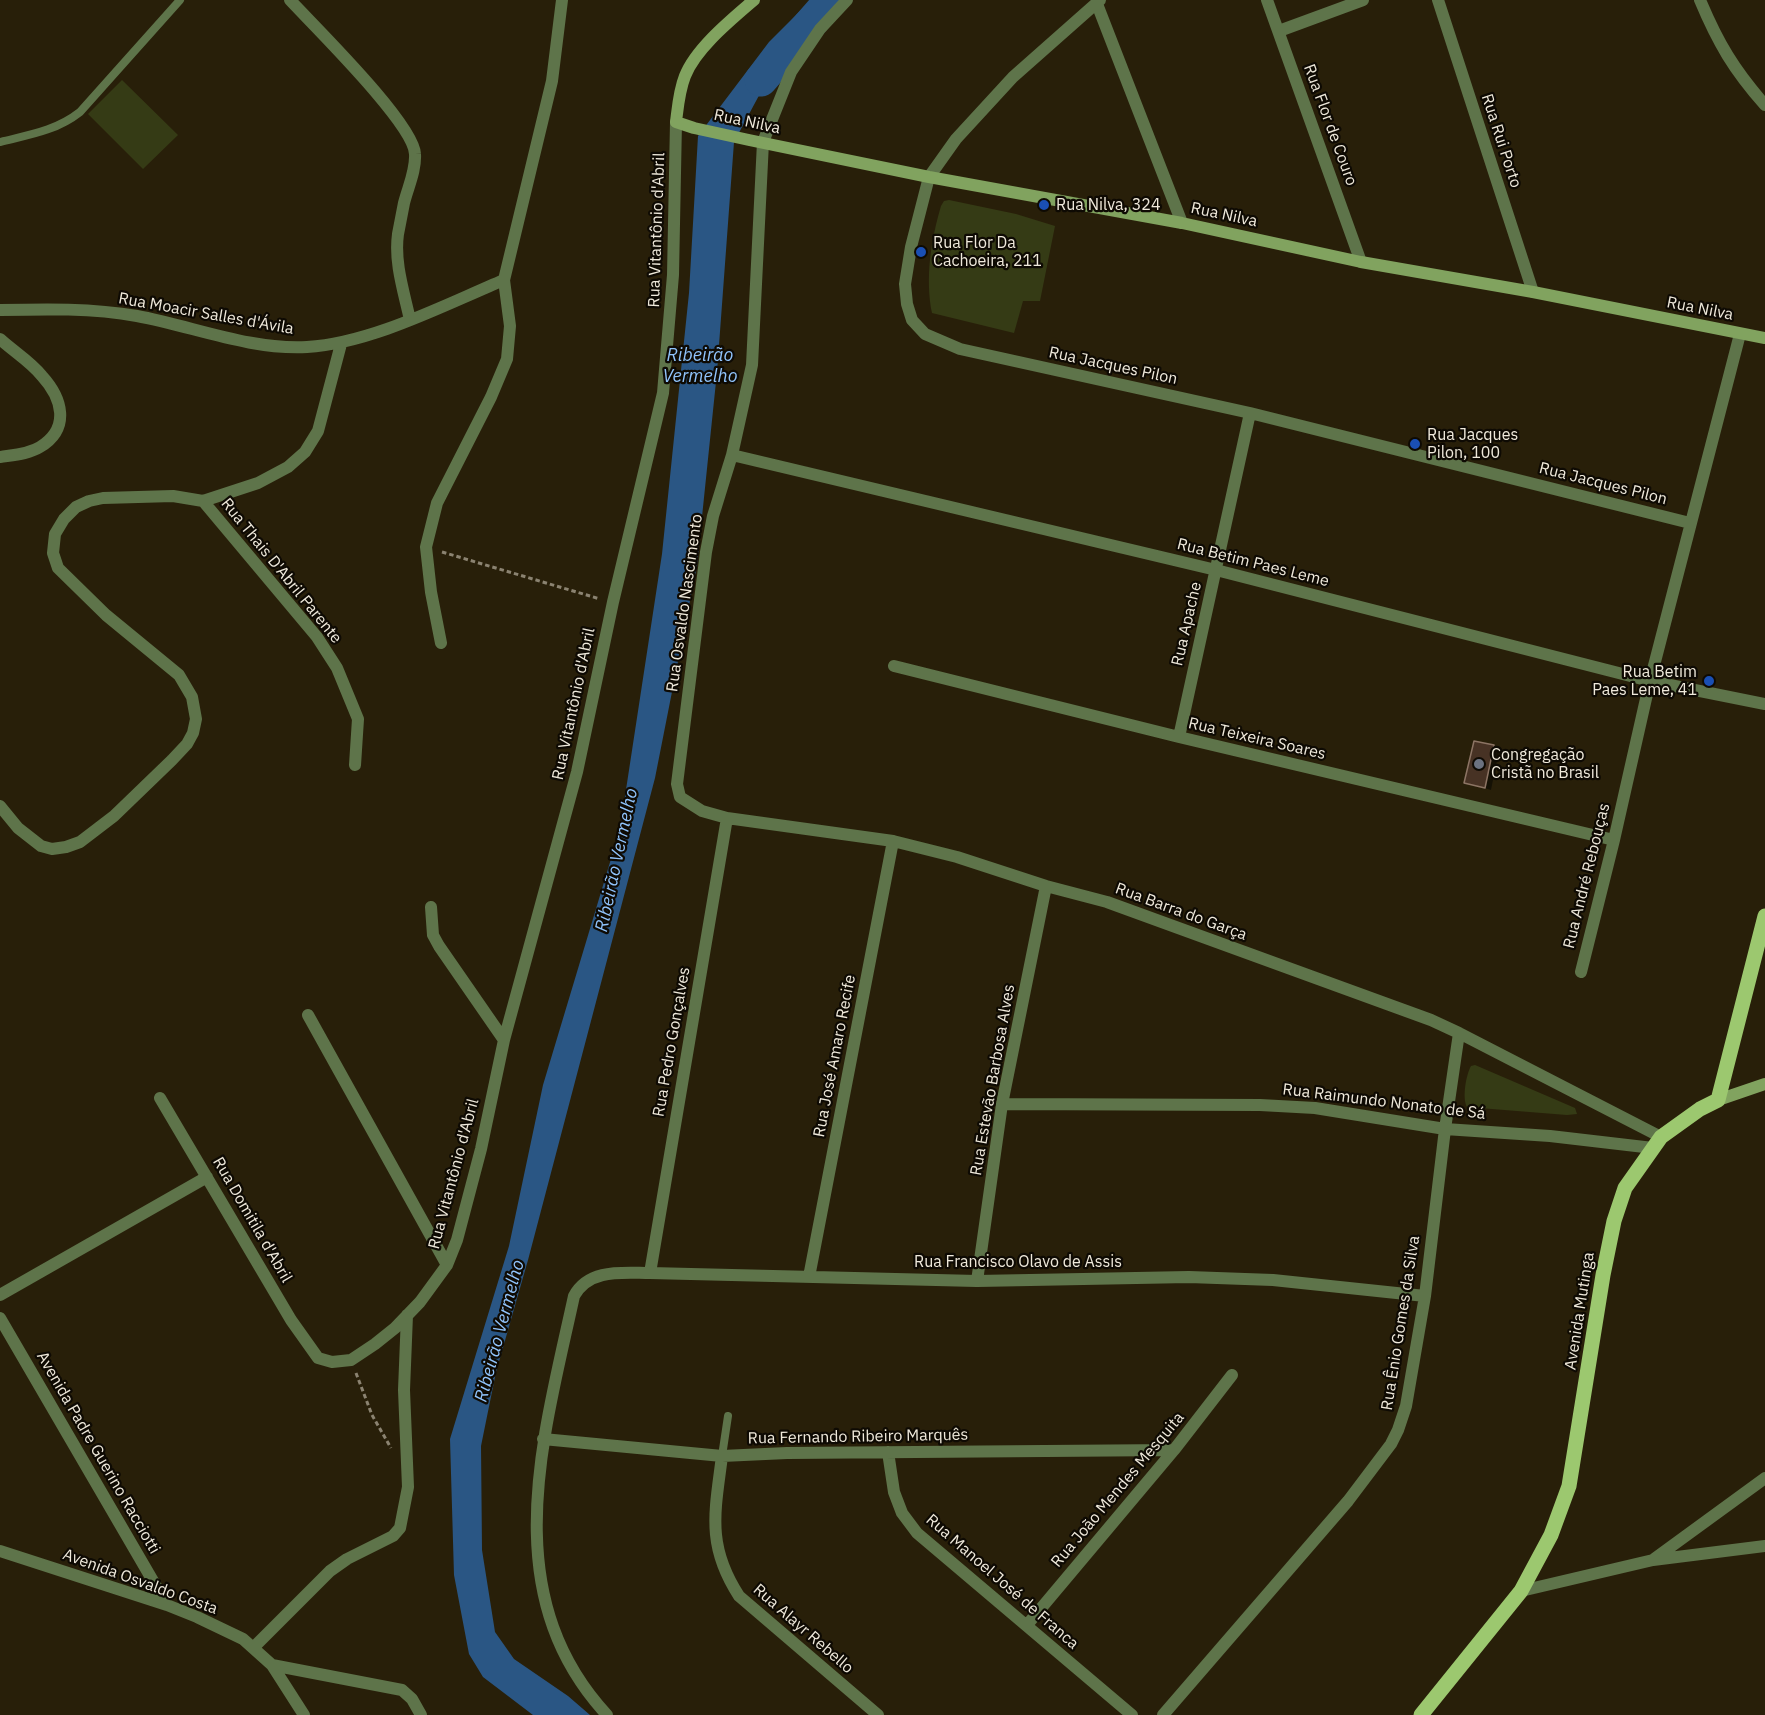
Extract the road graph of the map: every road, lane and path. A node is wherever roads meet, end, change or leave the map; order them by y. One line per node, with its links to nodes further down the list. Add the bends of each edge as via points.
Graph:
1 (180, 0): 14 (lane, via 68,122)
2 (290, 0): 22 (street, via 389,108 412,141 416,153 414,168 398,238 398,265)
3 (562, 0): 19 (street, via 552,81)
4 (754, 0): 13 (street, Rua Vitantônio d'Abril, via 696,58 679,93)
5 (848, 0): 15 (street, Rua Osvaldo Nascimento, via 820,29 791,72)
6 (1267, 0): 11 (street, Rua Flor de Couro)
7 (1363, 0): 11 (street)
8 (1438, 0): 20 (street, Rua Rui Porto)
9 (1700, 0): 12 (street, via 1720,45)
10 (1098, 2): 16 (street, Rua Jacques Pilon, via 1013,77 956,139); 17 (street)
11 (1279, 31): 18 (street, Rua Flor de Couro)
12 (1765, 105)
13 (676, 122): 15 (street, Rua Nilva); 34 (street, Rua Vitantônio d'Abril, via 673,275 663,393)
14 (0, 142)
15 (763, 142): 16 (street, Rua Nilva); 28 (street, Rua Osvaldo Nascimento, via 752,365)
16 (929, 177): 17 (street, Rua Nilva); 27 (street, Rua Jacques Pilon, via 905,284 912,320 925,334 960,349)
17 (1182, 223): 18 (street, Rua Nilva)
18 (1361, 262): 20 (street, Rua Nilva)
19 (504, 280): 22 (street, Rua Moacir Salles d'Ávila); 32 (street, via 510,326 507,359 437,503)
20 (1533, 292): 23 (street, Rua Nilva)
21 (0, 310): 26 (street, Rua Moacir Salles d'Ávila, via 135,316 278,346)
22 (410, 320): 26 (street, Rua Moacir Salles d'Ávila)
23 (1740, 334): 24 (street, Rua Nilva); 31 (street, Rua André Rebouças)
24 (1765, 338)
25 (0, 339): 29 (street, via 41,374 57,395 62,414 56,433 41,447)
26 (341, 344): 30 (street, via 318,431 305,452 288,467 258,483)
27 (1250, 413): 31 (street, Rua Jacques Pilon); 33 (street, Rua Apache)
28 (732, 455): 33 (street, Rua Betim Paes Leme); 41 (street, Rua Osvaldo Nascimento, via 706,552)
29 (0, 457)
30 (203, 501): 40 (street, Rua Thais D'Abril Parente, via 317,637 338,668 358,719); 42 (street, via 173,496 88,501 64,519 55,534 53,553 58,568 77,588 179,675 195,707 193,734 187,744 98,830 66,848 41,846 18,828)
31 (1690, 523): 37 (street, Rua André Rebouças)
32 (426, 547): 34 (path); 35 (street)
33 (1216, 570): 37 (street, Rua Betim Paes Leme); 39 (street, Rua Apache)
34 (613, 602): 52 (street, Rua Vitantônio d'Abril, via 577,772)
35 (441, 643)
36 (894, 666): 39 (street, Rua Teixeira Soares)
37 (1650, 681): 38 (street, Rua Betim Paes Leme); 44 (street, Rua André Rebouças)
38 (1765, 704)
39 (1179, 737): 44 (street, Rua Teixeira Soares)
40 (355, 765)
41 (677, 784): 43 (street, Rua Barra do Garça, via 680,797 686,802)
42 (0, 806)
43 (727, 818): 45 (street, Rua Barra do Garça); 61 (street, Rua Pedro Gonçalves)
44 (1614, 840): 49 (street, Rua André Rebouças)
45 (893, 841): 46 (street, Rua Barra do Garça); 62 (street, Rua José Amaro Recife)
46 (1046, 886): 51 (street, Rua Barra do Garça, via 1107,902); 56 (street, Rua Estevão Barbosa Alves)
47 (431, 907): 52 (street, via 433,934)
48 (1765, 916): 55 (main road)
49 (1581, 972)
50 (309, 1015): 60 (street)
51 (1459, 1033): 57 (street, Rua Ênio Gomes da Silva); 58 (street, Rua Barra do Garça)
52 (504, 1040): 60 (street, Rua Vitantônio d'Abril, via 481,1149)
53 (1765, 1084): 55 (street)
54 (160, 1098): 59 (street, Rua Domitila d'Abril)
55 (1718, 1100): 58 (main road, Avenida Mutinga)
56 (1002, 1104): 57 (street, Rua Raimundo Nonato de Sá, via 1271,1105 1315,1108); 63 (street, Rua Estevão Barbosa Alves)
57 (1444, 1129): 58 (street, Rua Raimundo Nonato de Sá); 65 (street, Rua Ênio Gomes da Silva)
58 (1657, 1142): 80 (main road, Avenida Mutinga, via 1625,1188 1614,1221 1569,1486 1551,1535)
59 (207, 1177): 64 (street); 68 (street, Rua Domitila d'Abril, via 318,1358 332,1362)
60 (447, 1265): 66 (street, Rua Vitantônio d'Abril)
61 (650, 1273): 62 (street, Rua Francisco Olavo de Assis); 71 (street, Rua Francisco Olavo de Assis, via 611,1273 591,1278 574,1296)
62 (809, 1278): 63 (street, Rua Francisco Olavo de Assis)
63 (977, 1281): 65 (street, Rua Francisco Olavo de Assis, via 1189,1277 1273,1280)
64 (0, 1295)
65 (1425, 1296): 90 (street, Rua Ênio Gomes da Silva, via 1406,1406 1391,1444 1348,1500)
66 (407, 1315): 68 (street, Rua Vitantônio d'Abril); 83 (street, via 404,1390 408,1487 400,1528 393,1536 330,1570)
67 (0, 1318): 81 (street, Avenida Padre Guerino Racciotti)
68 (351, 1360): 72 (path, via 372,1414)
69 (1232, 1375): 73 (street, Rua João Mendes Mesquita)
70 (728, 1416): 75 (lane, Rua Alayr Rebello)
71 (543, 1439): 75 (street, Rua Fernando Ribeiro Marquês); 87 (street, via 537,1520 541,1584 552,1628 563,1652 577,1679)
72 (392, 1450)
73 (1174, 1450): 74 (street, Rua Fernando Ribeiro Marquês); 82 (street, Rua João Mendes Mesquita)
74 (888, 1452): 75 (street, Rua Fernando Ribeiro Marquês); 82 (street, Rua Manoel José de Franca, via 894,1492 902,1513 917,1533)
75 (722, 1456): 88 (street, Rua Alayr Rebello, via 714,1534 729,1580 739,1596)
76 (1765, 1478): 79 (street)
77 (1765, 1546): 79 (street)
78 (0, 1551): 81 (street, Avenida Osvaldo Costa)
79 (1653, 1560): 80 (street)
80 (1521, 1591): 91 (main road, Avenida Mutinga)
81 (166, 1605): 83 (street, Avenida Osvaldo Costa, via 243,1639)
82 (1027, 1625): 89 (street, Rua Manoel José de Franca)
83 (253, 1648): 84 (street, Avenida Osvaldo Costa)
84 (272, 1665): 85 (street, Avenida Osvaldo Costa); 86 (street, via 402,1690)
85 (304, 1715)
86 (421, 1715)
87 (607, 1715)
88 (878, 1715)
89 (1132, 1715)
90 (1163, 1715)
91 (1420, 1715)

